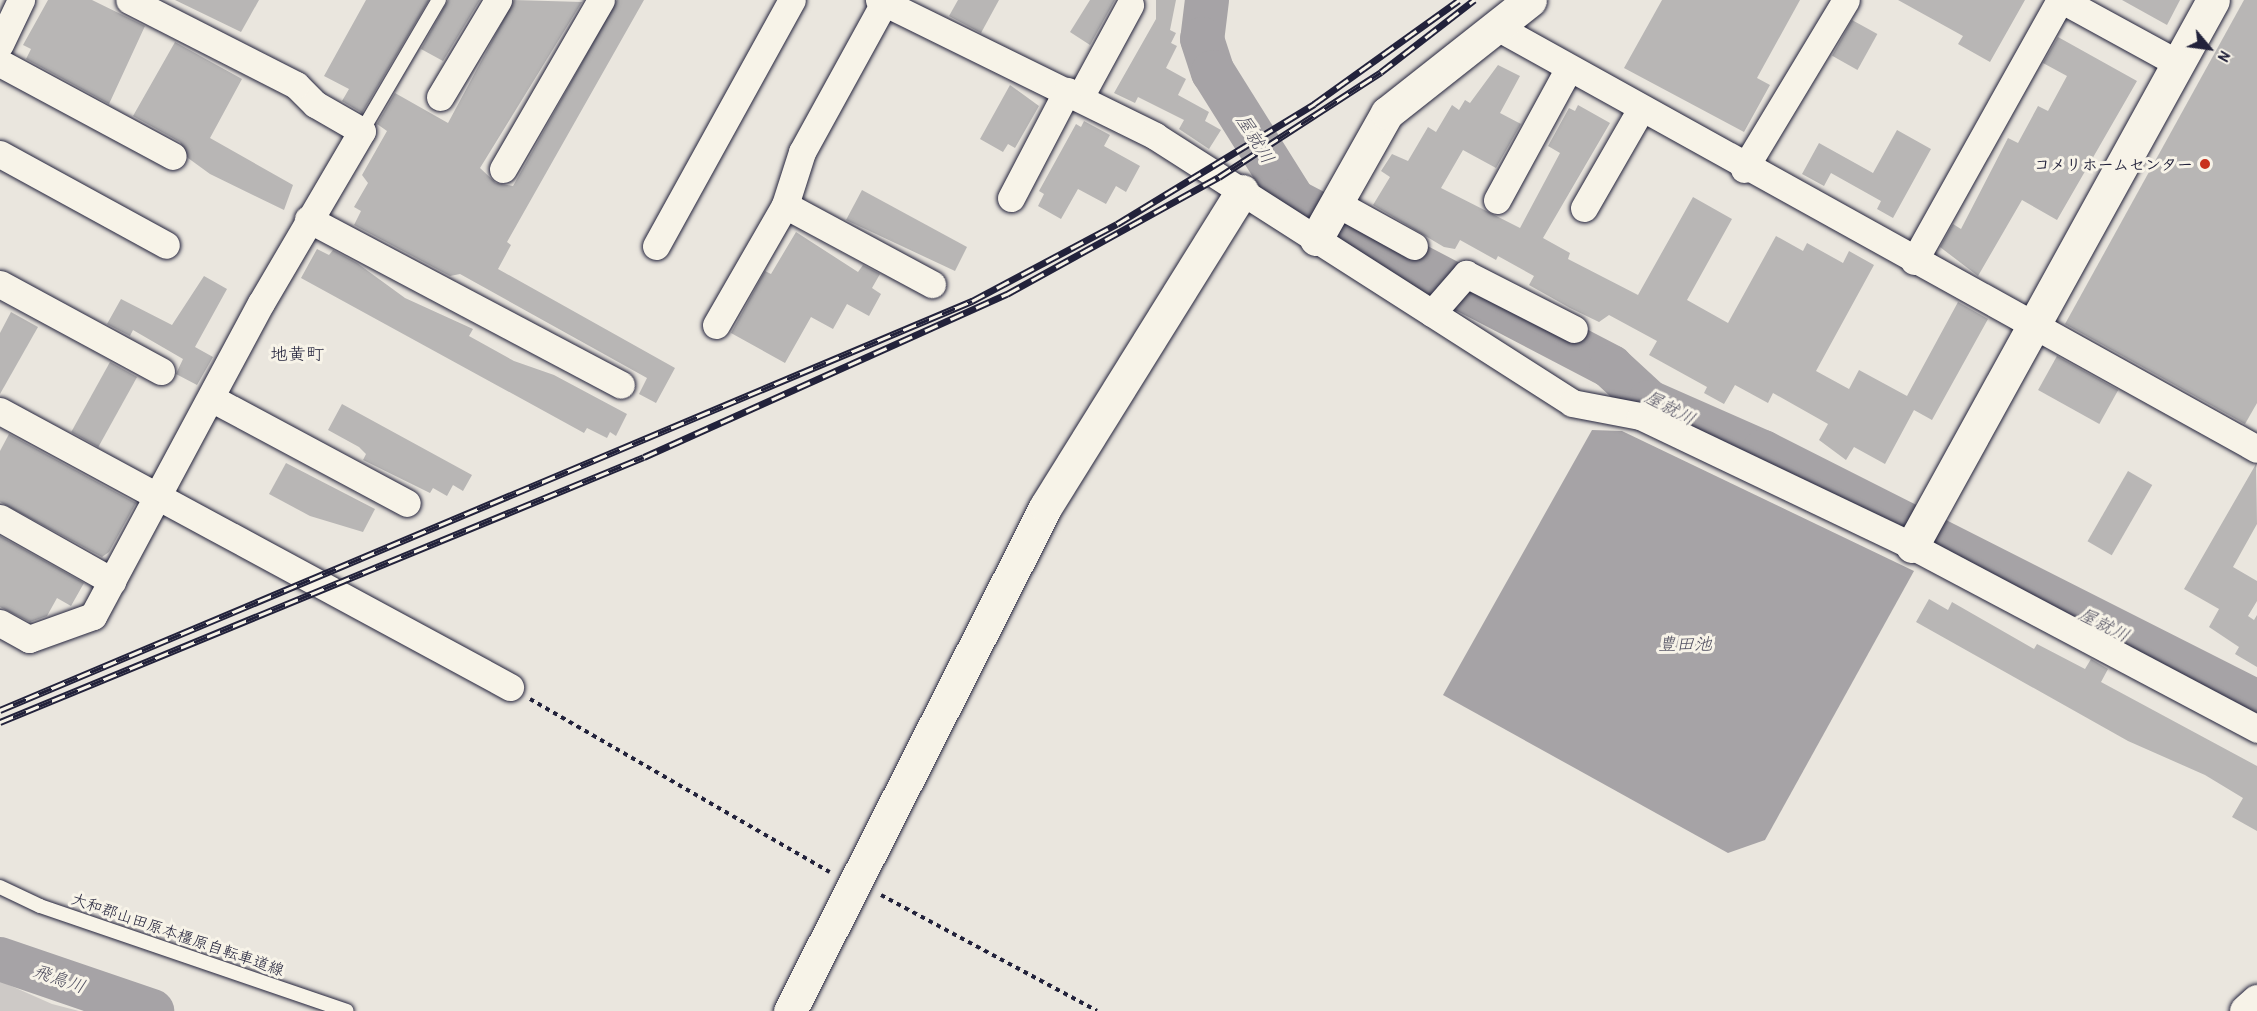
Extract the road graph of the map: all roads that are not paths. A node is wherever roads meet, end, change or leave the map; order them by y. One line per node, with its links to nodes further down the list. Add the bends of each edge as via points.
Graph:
1 (21, 0): 14 (street)
2 (129, 0): 21 (street, via 296,85 315,104)
3 (439, 0): 21 (lane)
4 (498, 0): 19 (street)
5 (600, 0): 24 (street)
6 (792, 0): 34 (street)
7 (1530, 0): 13 (street)
8 (1846, 0): 25 (street)
9 (2061, 0): 16 (street); 36 (street)
10 (2213, 0): 16 (street)
11 (882, 1): 18 (street); 29 (street, via 802,152)
12 (1130, 5): 18 (street)
13 (1497, 27): 17 (street); 32 (street, via 1387,113)
14 (0, 44)
15 (0, 63): 23 (street)
16 (2177, 63): 41 (street)
17 (1569, 68): 20 (street); 28 (street)
18 (1074, 94): 26 (street, via 1155,136); 27 (street)
19 (440, 97)
20 (1641, 109): 25 (street); 30 (street)
21 (362, 131): 31 (street)
22 (0, 154): 33 (street)
23 (173, 156)
24 (503, 169)
25 (1744, 169): 36 (street)
26 (1242, 191): 32 (street); 59 (street, via 1046,506)
27 (1011, 198)
28 (1497, 200)
29 (784, 205): 38 (street); 40 (street)
30 (1584, 208)
31 (308, 219): 44 (street); 45 (street)
32 (1327, 220): 35 (street); 39 (street)
33 (166, 245)
34 (656, 246)
35 (1414, 246)
36 (1914, 261): 41 (street)
37 (0, 284): 43 (street)
38 (932, 284)
39 (1432, 313): 42 (street, via 1466,274); 51 (street, via 1572,403 1640,416)
40 (716, 326)
41 (2033, 328): 47 (street); 51 (street)
42 (1574, 329)
43 (161, 371)
44 (621, 385)
45 (211, 398): 48 (street); 49 (street)
46 (0, 411): 48 (street)
47 (2257, 449)
48 (157, 498): 52 (street); 54 (street)
49 (407, 503)
50 (0, 518): 52 (street)
51 (1912, 546): 55 (street)
52 (112, 581): 53 (street, via 93,616 29,639)
53 (0, 623)
54 (510, 687)
55 (2257, 729)
56 (0, 886): 58 (lane, 大和郡山田原本橿原自転車道線, via 40,906)
57 (2257, 1001): 60 (street)
58 (346, 1011)
59 (790, 1011)
60 (2246, 1011)

